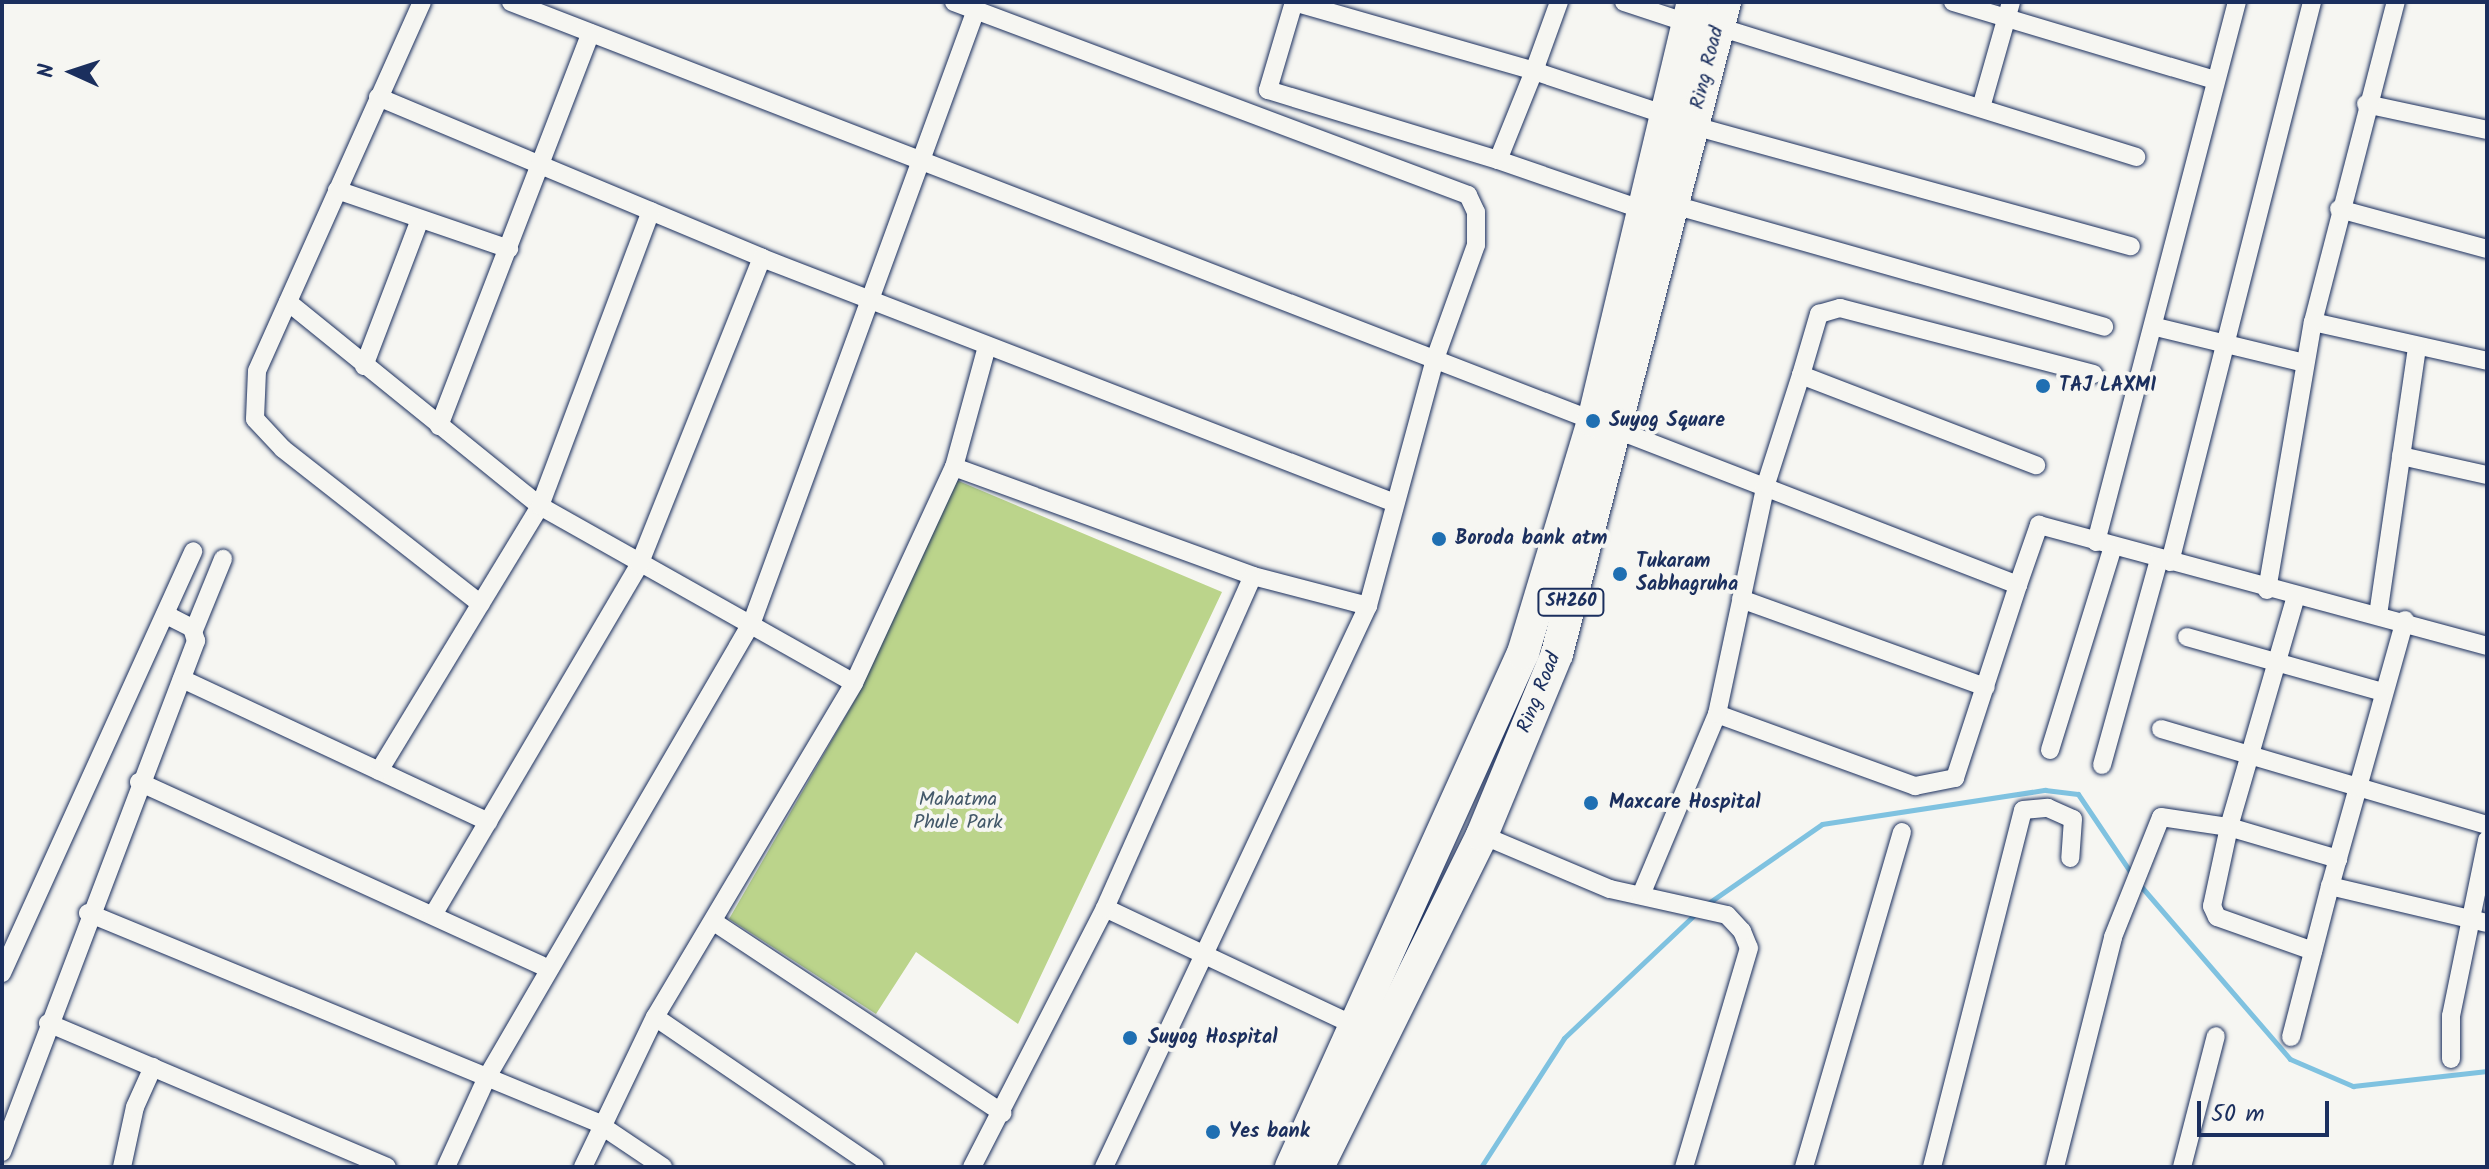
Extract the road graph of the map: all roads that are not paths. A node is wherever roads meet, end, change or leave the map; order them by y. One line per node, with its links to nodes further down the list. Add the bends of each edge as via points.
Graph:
1 (422, 2): 18 (street)
2 (511, 2): 14 (street)
3 (954, 2): 11 (street)
4 (1294, 2): 15 (street); 17 (street)
5 (1559, 2): 15 (street)
6 (1624, 2): 13 (street)
7 (1953, 2): 12 (street)
8 (2237, 2): 16 (street)
9 (2312, 2): 42 (street)
10 (2396, 2): 20 (street)
11 (976, 10): 21 (street); 25 (street)
12 (2009, 10): 16 (street); 19 (street)
13 (1706, 14): 19 (street); 22 (highway, Ring Road / SH260)
14 (591, 33): 25 (street); 27 (street)
15 (1534, 71): 22 (street); 26 (street)
16 (2214, 80): 41 (street)
17 (1268, 90): 21 (street); 26 (street)
18 (378, 97): 27 (street); 28 (street)
19 (1982, 104): 24 (street)
20 (2366, 104): 23 (street); 30 (street)
21 (1258, 116): 45 (street, via 1468,195 1476,245)
22 (1680, 120): 29 (highway, Ring Road / SH260); 33 (street)
23 (2487, 130)
24 (2136, 157)
25 (919, 160): 37 (street); 45 (street)
26 (1498, 160): 29 (street)
27 (542, 166): 31 (street); 34 (street)
28 (337, 190): 32 (street); 38 (street)
29 (1659, 207): 40 (street); 51 (highway, Ring Road / SH260)
30 (2339, 209): 35 (street); 39 (street)
31 (651, 211): 36 (street); 59 (street)
32 (420, 219): 34 (street); 48 (street)
33 (2131, 246)
34 (509, 249): 52 (street)
35 (2487, 249)
36 (762, 258): 37 (street); 64 (street)
37 (872, 301): 43 (street); 75 (street)
38 (288, 302): 48 (street); 70 (street, via 257,371 255,419 283,449)
39 (2313, 322): 44 (street); 47 (street)
40 (2104, 327)
41 (2156, 327): 42 (street); 60 (street)
42 (2226, 344): 47 (street); 63 (street)
43 (987, 346): 55 (street); 58 (street)
44 (2417, 348): 46 (street); 53 (street)
45 (1435, 359): 51 (street); 58 (street)
46 (2487, 361)
47 (2305, 363): 67 (street)
48 (364, 366): 52 (street)
49 (2094, 374): 50 (street, via 1840,308 1819,314)
50 (1801, 375): 54 (street); 57 (street)
51 (1606, 424): 57 (street); 96 (highway, Ring Road / SH260, via 1557,654); 113 (highway, Ring Road / SH260, via 1523,653 1455,816)
52 (439, 426): 59 (street)
53 (2401, 456): 56 (street); 73 (street)
54 (2036, 465)
55 (954, 467): 65 (street); 81 (street)
56 (2487, 475)
57 (1766, 484): 66 (street); 69 (street)
58 (1395, 503): 71 (street)
59 (540, 506): 64 (street); 70 (street)
60 (2104, 544): 63 (street); 66 (street, via 2039,525); 86 (street)
61 (193, 551): 72 (street)
62 (223, 559): 76 (street)
63 (2165, 561): 67 (street); 88 (street)
64 (639, 565): 75 (street); 92 (street)
65 (1253, 576): 71 (street); 102 (street)
66 (2018, 585): 82 (street)
67 (2267, 590): 68 (street)
68 (2296, 596): 73 (street); 79 (street)
69 (1741, 599): 82 (street); 84 (street)
70 (481, 604): 89 (street)
71 (1368, 606): 108 (street)
72 (165, 614): 76 (street); 110 (street)
73 (2378, 615): 74 (street)
74 (2405, 620): 78 (street); 83 (street)
75 (752, 622): 81 (street); 109 (street)
76 (194, 630): 80 (street)
77 (2187, 637): 79 (street)
78 (2487, 646)
79 (2276, 662): 83 (street); 87 (street)
80 (182, 679): 89 (street); 90 (street)
81 (854, 683): 106 (street)
82 (1986, 687): 84 (street, via 1955,778 1915,786)
83 (2383, 692): 91 (street)
84 (1717, 714): 101 (street)
85 (2161, 729): 87 (street)
86 (2050, 750)
87 (2248, 750): 91 (street); 94 (street)
88 (2102, 765)
89 (379, 771): 92 (street)
90 (139, 782): 103 (street); 104 (street)
91 (2358, 786): 93 (street); 99 (street)
92 (488, 822): 104 (street)
93 (2487, 825)
94 (2229, 827): 99 (street); 107 (street, via 2212,906 2217,917); 135 (street, via 2161,817 2129,896)
95 (1902, 832): 133 (street)
96 (1482, 835): 101 (street); 131 (highway, Ring Road / SH260)
97 (2487, 840): 105 (street)
98 (2070, 858): 134 (street, via 2073,819 2048,808 2023,810)
99 (2338, 859): 100 (street)
100 (2330, 886): 105 (street); 107 (street)
101 (1641, 895): 132 (street, via 1727,915 1749,948)
102 (1105, 908): 108 (street); 119 (street)
103 (88, 913): 112 (street); 118 (street)
104 (433, 915): 109 (street)
105 (2479, 921): 116 (street, via 2451,1016)
106 (714, 922): 111 (street); 119 (street)
107 (2313, 951): 115 (street)
108 (1204, 954): 113 (street); 129 (street)
109 (548, 968): 118 (street)
110 (2, 973)
111 (655, 1017): 120 (street); 127 (street)
112 (48, 1023): 117 (street); 121 (street)
113 (1354, 1025): 130 (highway, Ring Road / SH260)
114 (2216, 1036): 136 (street)
115 (2291, 1037)
116 (2451, 1059)
117 (153, 1067): 122 (street, via 135,1107); 123 (street)
118 (487, 1077): 120 (street); 124 (street)
119 (1003, 1113): 128 (street)
120 (603, 1127): 125 (street); 126 (street)
121 (2, 1152)
122 (122, 1167)
123 (387, 1167)
124 (446, 1167)
125 (583, 1167)
126 (663, 1167)
127 (875, 1167)
128 (972, 1167)
129 (1104, 1167)
130 (1291, 1167)
131 (1318, 1167)
132 (1684, 1167)
133 (1804, 1167)
134 (1932, 1167)
135 (2055, 1167)
136 (2182, 1167)

